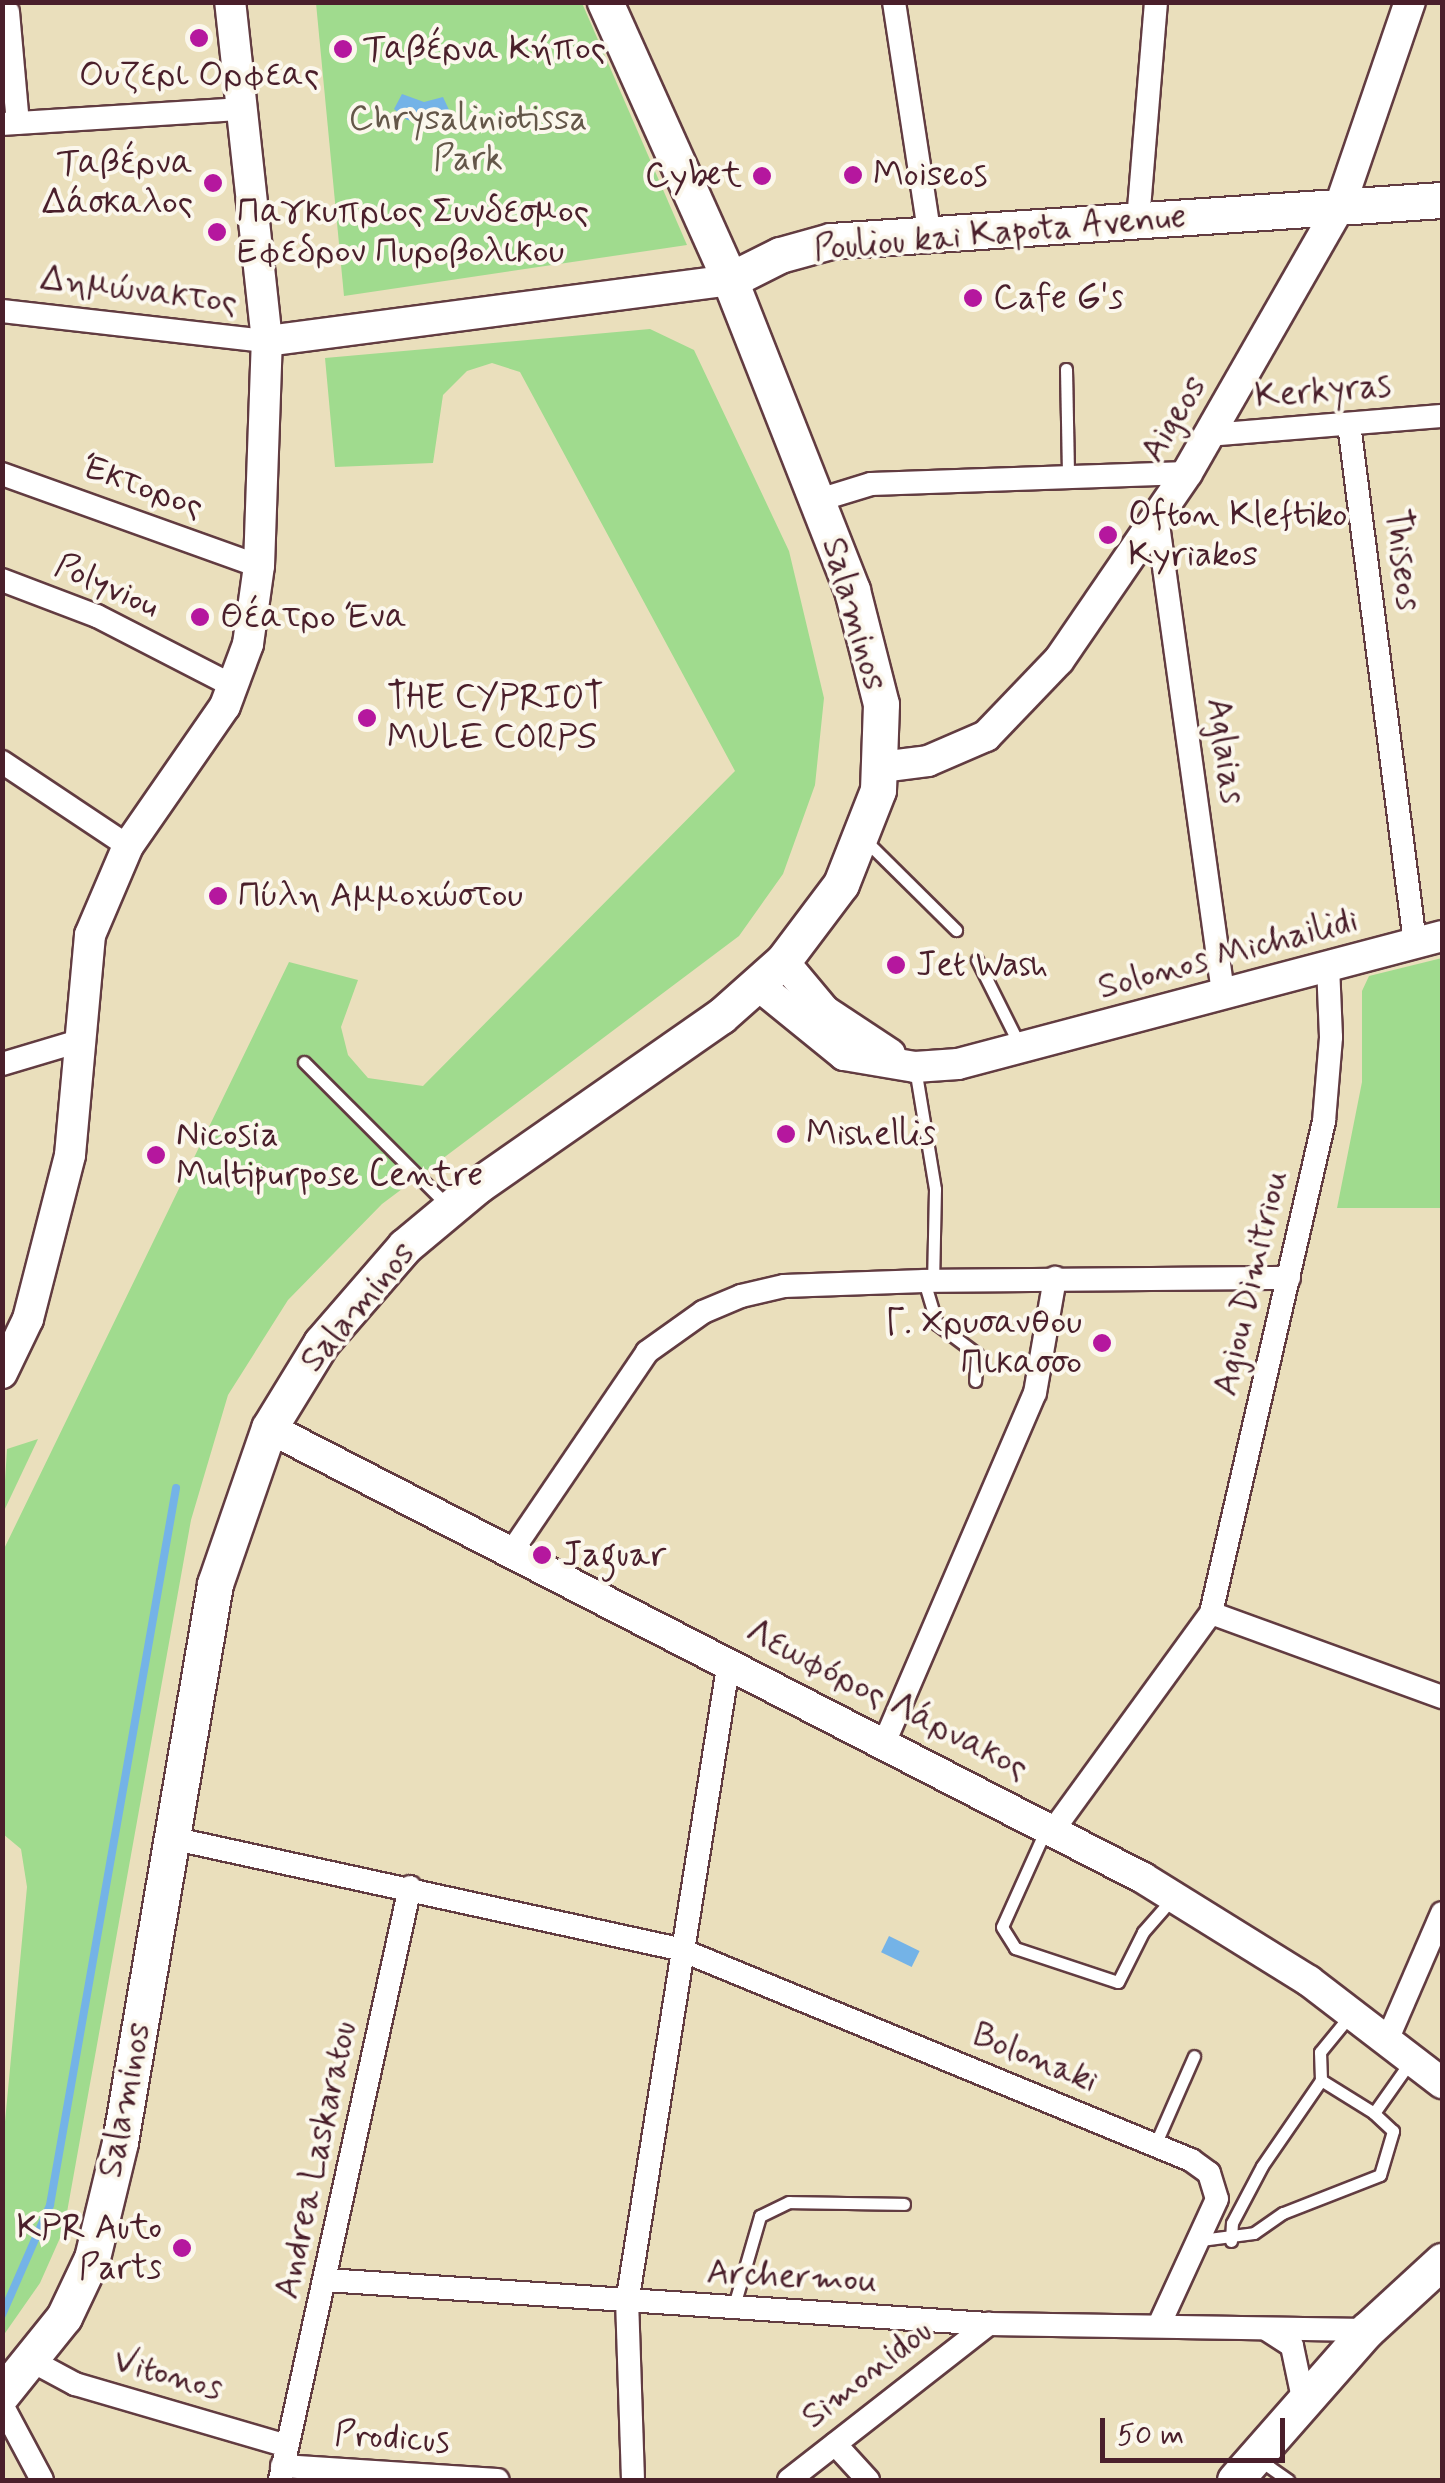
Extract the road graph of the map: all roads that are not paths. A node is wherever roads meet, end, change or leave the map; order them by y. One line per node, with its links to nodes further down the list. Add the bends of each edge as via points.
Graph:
1 (230, 2): 7 (street)
2 (605, 2): 13 (main road, Salaminos)
3 (894, 2): 12 (street)
4 (1156, 2): 11 (street)
5 (1410, 2): 10 (street, Aigeos)
6 (8, 12): 8 (street)
7 (240, 109): 8 (street); 15 (street)
8 (10, 123)
9 (1442, 200): 10 (main road, Pouliou kai Kapota Avenue)
10 (1340, 206): 11 (main road, Pouliou kai Kapota Avenue); 19 (street, Aigeos)
11 (1138, 221): 12 (main road, Pouliou kai Kapota Avenue)
12 (929, 232): 13 (main road, Pouliou kai Kapota Avenue, via 799,248)
13 (730, 280): 15 (street, Pouliou kai Kapota Avenue); 23 (main road, Salaminos)
14 (2, 310): 15 (street, Δημώνακτος)
15 (267, 341): 25 (street)
16 (1066, 369): 22 (lane)
17 (1442, 416): 18 (street, Kerkyras)
18 (1349, 424): 19 (street, Kerkyras); 33 (street, Thiseos)
19 (1209, 435): 20 (street, Aigeos)
20 (1186, 473): 22 (street); 24 (street, Aigeos)
21 (2, 474): 25 (street, Έκτορος)
22 (1068, 477): 23 (street, via 870,484)
23 (819, 500): 29 (main road, Salaminos, via 875,670)
24 (1158, 517): 29 (street, Aigeos, via 1059,660 1002,724 947,755); 37 (street, Aglaias)
25 (259, 566): 27 (street)
26 (2, 580): 27 (street, Polyviou, via 97,616)
27 (235, 686): 31 (street)
28 (2, 762): 31 (street)
29 (881, 766): 30 (main road, Salaminos)
30 (862, 838): 32 (lane); 36 (main road, Salaminos, via 842,884)
31 (128, 846): 38 (street, via 90,934)
32 (956, 930)
33 (1429, 940): 35 (street, Solonos Michailidi)
34 (977, 960): 39 (lane)
35 (1328, 966): 37 (street, Solonos Michailidi); 45 (street, Agiou Dimitriou, via 1328,1092)
36 (770, 973): 42 (street, via 867,1043); 43 (main road, Salaminos)
37 (1224, 994): 39 (street, Solonos Michailidi)
38 (76, 1042): 41 (street); 47 (street, via 70,1155 28,1318)
39 (1021, 1048): 42 (street, Solonos Michailidi)
40 (304, 1062): 43 (lane)
41 (2, 1064)
42 (915, 1067): 46 (lane, via 935,1189)
43 (450, 1208): 49 (main road, Salaminos, via 370,1281)
44 (1055, 1278): 45 (street); 46 (street); 54 (street, via 1036,1393)
45 (1289, 1278): 51 (street, Agiou Dimitriou)
46 (928, 1282): 48 (lane, via 937,1324 978,1354); 50 (street, via 784,1286 741,1296 674,1329 647,1352 598,1418)
47 (2, 1373)
48 (975, 1381)
49 (269, 1428): 50 (street, Λεωφόρος Λάρνακος); 56 (main road, Salaminos, via 214,1584)
50 (512, 1551): 52 (street, Λεωφόρος Λάρνακος)
51 (1211, 1613): 53 (street); 55 (street)
52 (728, 1661): 54 (street, Λεωφόρος Λάρνακος); 60 (street)
53 (1442, 1697)
54 (885, 1741): 55 (street, Λεωφόρος Λάρνακος)
55 (1051, 1827): 58 (street, Λεωφόρος Λάρνακος); 58 (lane, via 1002,1927 1015,1948 1118,1982 1143,1932)
56 (171, 1838): 57 (street, Bolonaki); 81 (main road, Salaminos, via 120,2142 92,2258)
57 (410, 1887): 60 (street, Bolonaki); 73 (street, Andrea Laskaratou)
58 (1174, 1896): 61 (street, Λεωφόρος Λάρνακος)
59 (1442, 1912): 62 (street)
60 (679, 1949): 68 (street, Bolonaki); 75 (street)
61 (1353, 2013): 62 (street, Λεωφόρος Λάρνακος); 65 (lane, via 1320,2052)
62 (1388, 2038): 64 (street, Λεωφόρος Λάρνακος)
63 (1194, 2056): 68 (lane)
64 (1413, 2059): 66 (street, Λεωφόρος Λάρνακος); 67 (lane)
65 (1321, 2080): 67 (lane); 71 (lane, via 1262,2166 1232,2223)
66 (1442, 2084)
67 (1374, 2112): 71 (lane, via 1393,2130 1380,2175)
68 (1155, 2145): 70 (street, Bolonaki, via 1190,2160 1216,2186)
69 (904, 2204): 76 (lane, via 788,2202 760,2216)
70 (1200, 2240): 71 (lane); 77 (street, Bolonaki)
71 (1231, 2241)
72 (1442, 2261): 74 (main road)
73 (326, 2280): 75 (street, Archermou); 86 (street, Andrea Laskaratou)
74 (1427, 2291): 80 (main road)
75 (627, 2303): 76 (street, Archermou); 90 (street)
76 (733, 2309): 78 (street, Archermou)
77 (1160, 2323): 78 (street, Archermou); 79 (street, Archermou)
78 (989, 2324): 85 (street, Simonidou)
79 (1254, 2324): 80 (street, Archermou); 83 (street, via 1292,2346)
80 (1367, 2330): 83 (main road)
81 (34, 2362): 82 (main road, Salaminos); 86 (street, Vitonos)
82 (2, 2394)
83 (1303, 2398): 87 (main road)
84 (2, 2405): 88 (street)
85 (836, 2444): 91 (street, Simonidou); 92 (street)
86 (283, 2464): 89 (street, Prodicus)
87 (1245, 2468): 93 (lane)
88 (42, 2480)
89 (498, 2480)
90 (633, 2480)
91 (789, 2480)
92 (868, 2480)
93 (1288, 2480)

